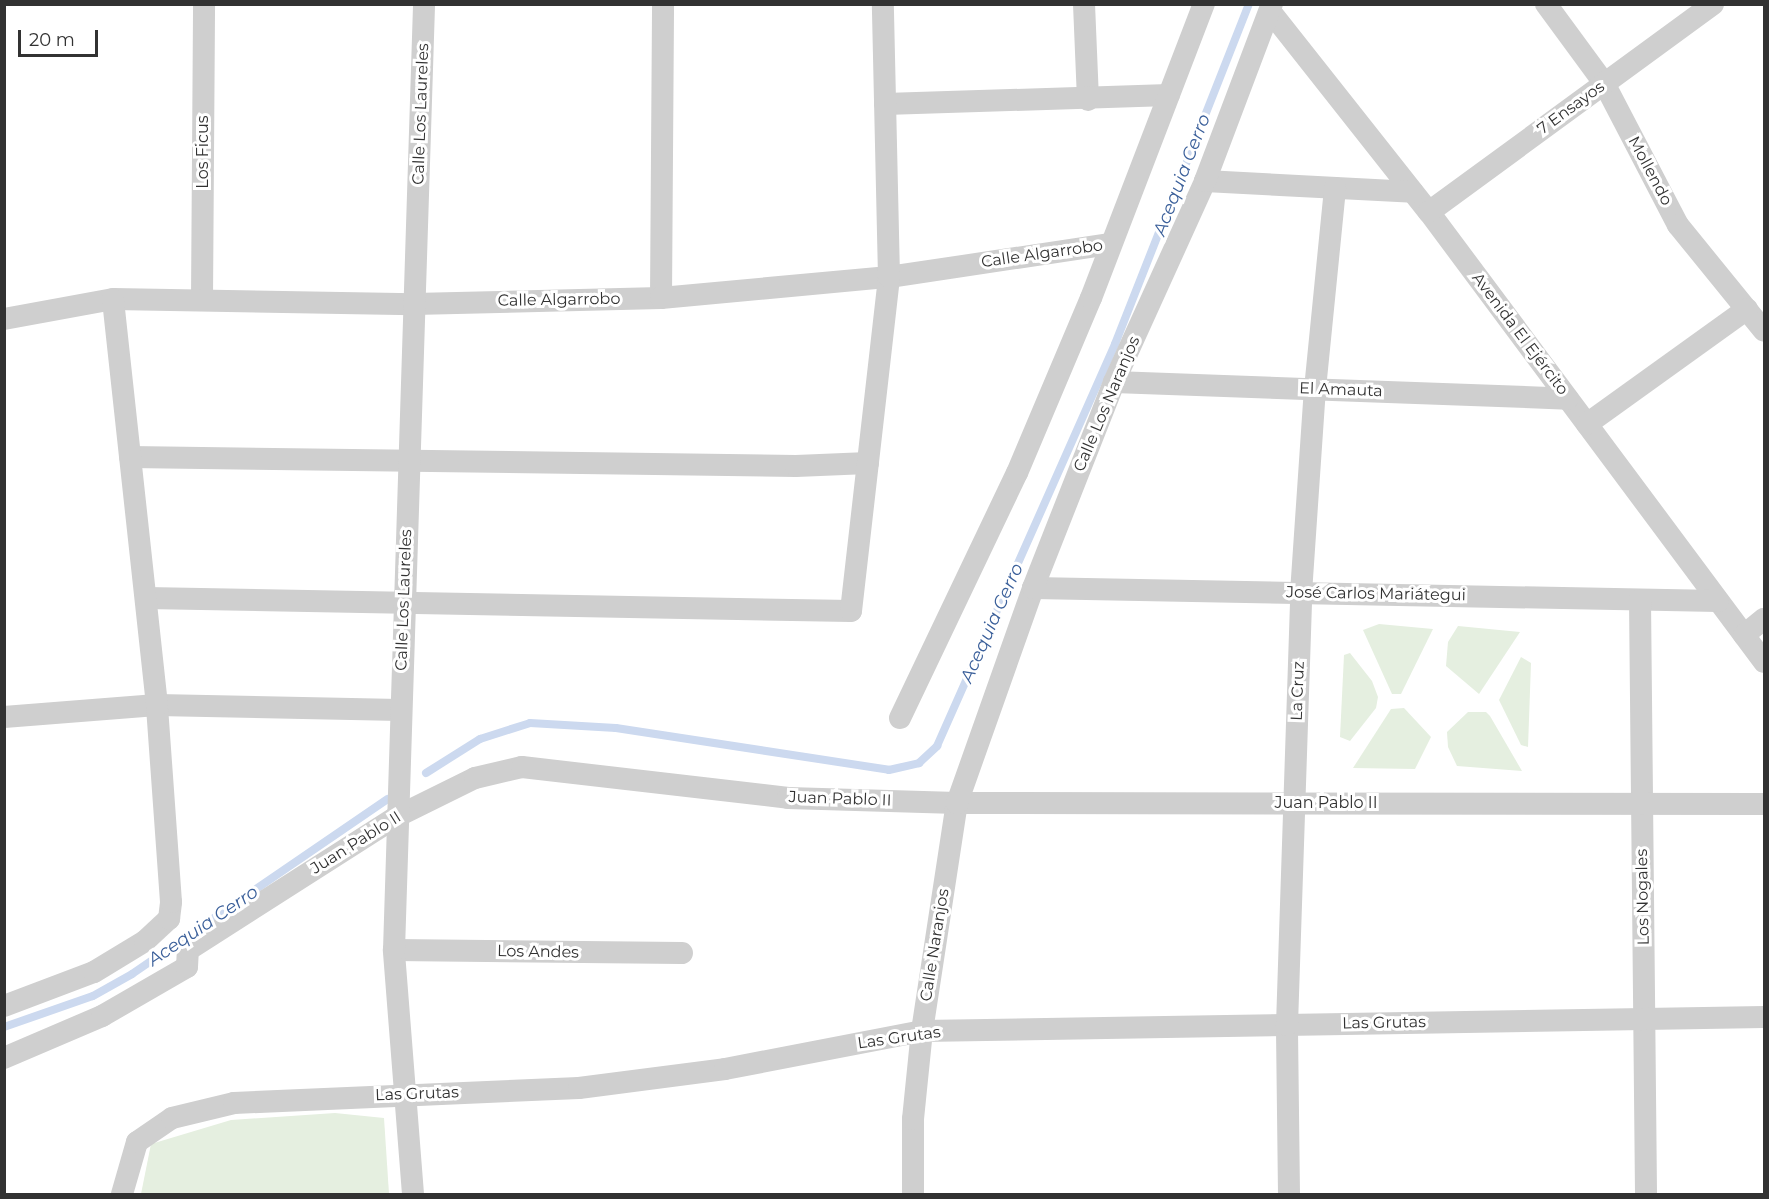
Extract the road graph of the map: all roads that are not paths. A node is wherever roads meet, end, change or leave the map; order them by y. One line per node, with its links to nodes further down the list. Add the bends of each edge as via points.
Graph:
1 (204, 4): 20 (street, Los Ficus)
2 (424, 4): 23 (street, Calle Los Laureles)
3 (663, 4): 21 (street)
4 (883, 4): 13 (street)
5 (1084, 4): 12 (street)
6 (1204, 4): 11 (street)
7 (1546, 4): 10 (street, Mollendo)
8 (1713, 4): 10 (street, 7 Ensayos)
9 (1271, 8): 14 (street, Calle Los Naranjos); 16 (street, Avenida El Ejército)
10 (1604, 83): 17 (street, 7 Ensayos); 24 (street, Mollendo, via 1678,225)
11 (1169, 95): 12 (street); 18 (street)
12 (1088, 100): 13 (street)
13 (885, 104): 19 (street)
14 (1205, 181): 15 (street); 27 (street, Calle Los Naranjos)
15 (1335, 188): 16 (street); 28 (street, La Cruz)
16 (1413, 192): 17 (street, Avenida El Ejército)
17 (1429, 212): 29 (street, Avenida El Ejército)
18 (1112, 244): 19 (street, Calle Algarrobo); 46 (street, via 1017,473)
19 (889, 277): 21 (street, Calle Algarrobo); 33 (street)
20 (202, 298): 22 (street, Calle Algarrobo); 23 (street, Calle Algarrobo)
21 (661, 298): 23 (street, Calle Algarrobo)
22 (113, 299): 25 (street, Calle Algarrobo); 31 (street)
23 (414, 304): 32 (street, Calle Los Laureles)
24 (1747, 309): 26 (street, Mollendo); 30 (street)
25 (4, 319)
26 (1764, 331)
27 (1114, 382): 28 (street, El Amauta); 34 (street, Calle Los Naranjos)
28 (1315, 389): 29 (street, El Amauta); 35 (street, La Cruz)
29 (1568, 399): 30 (street, Avenida El Ejército)
30 (1587, 424): 38 (street, Avenida El Ejército)
31 (130, 457): 32 (street); 36 (street)
32 (408, 460): 33 (street, via 796,466); 39 (street, Calle Los Laureles)
33 (868, 463): 39 (street, via 851,611)
34 (1033, 588): 35 (street, José Carlos Mariátegui); 47 (street, Calle Los Naranjos)
35 (1302, 593): 37 (street, José Carlos Mariátegui); 48 (street, La Cruz)
36 (146, 598): 39 (street); 43 (street)
37 (1640, 600): 38 (street, José Carlos Mariátegui); 50 (street, Los Nogales)
38 (1718, 601): 41 (street, Avenida El Ejército)
39 (404, 604): 44 (street, Calle Los Laureles)
40 (1764, 619): 41 (street)
41 (1744, 635): 42 (street, Avenida El Ejército)
42 (1764, 662)
43 (157, 705): 44 (street); 45 (street); 54 (street, via 169,919 145,941 94,972)
44 (400, 710): 51 (street, Calle Los Laureles)
45 (4, 717)
46 (900, 718)
47 (957, 803): 48 (street, Juan Pablo II); 51 (street, Juan Pablo II, via 788,798 522,767 475,778); 58 (street, Calle Naranjos)
48 (1295, 803): 50 (street, Juan Pablo II); 57 (street, La Cruz)
49 (1764, 804): 50 (street, Juan Pablo II)
50 (1642, 806): 56 (street, Los Nogales)
51 (397, 809): 52 (street, Calle Los Laureles); 59 (street, Juan Pablo II, via 188,950 187,967 102,1016)
52 (393, 950): 53 (street, Los Andes); 60 (street, Calle Los Laureles)
53 (682, 953)
54 (4, 1006)
55 (1764, 1017): 56 (street, Las Grutas)
56 (1644, 1019): 57 (street, Las Grutas); 65 (street, Los Nogales)
57 (1287, 1025): 58 (street, Las Grutas); 64 (street, La Cruz)
58 (922, 1031): 60 (street, Las Grutas, via 725,1069 590,1087); 63 (street, Calle Naranjos, via 913,1119)
59 (4, 1058)
60 (405, 1095): 61 (street, Las Grutas, via 234,1103 172,1118 137,1142); 62 (street, Calle Los Laureles)
61 (122, 1194)
62 (413, 1194)
63 (913, 1194)
64 (1289, 1194)
65 (1646, 1194)

